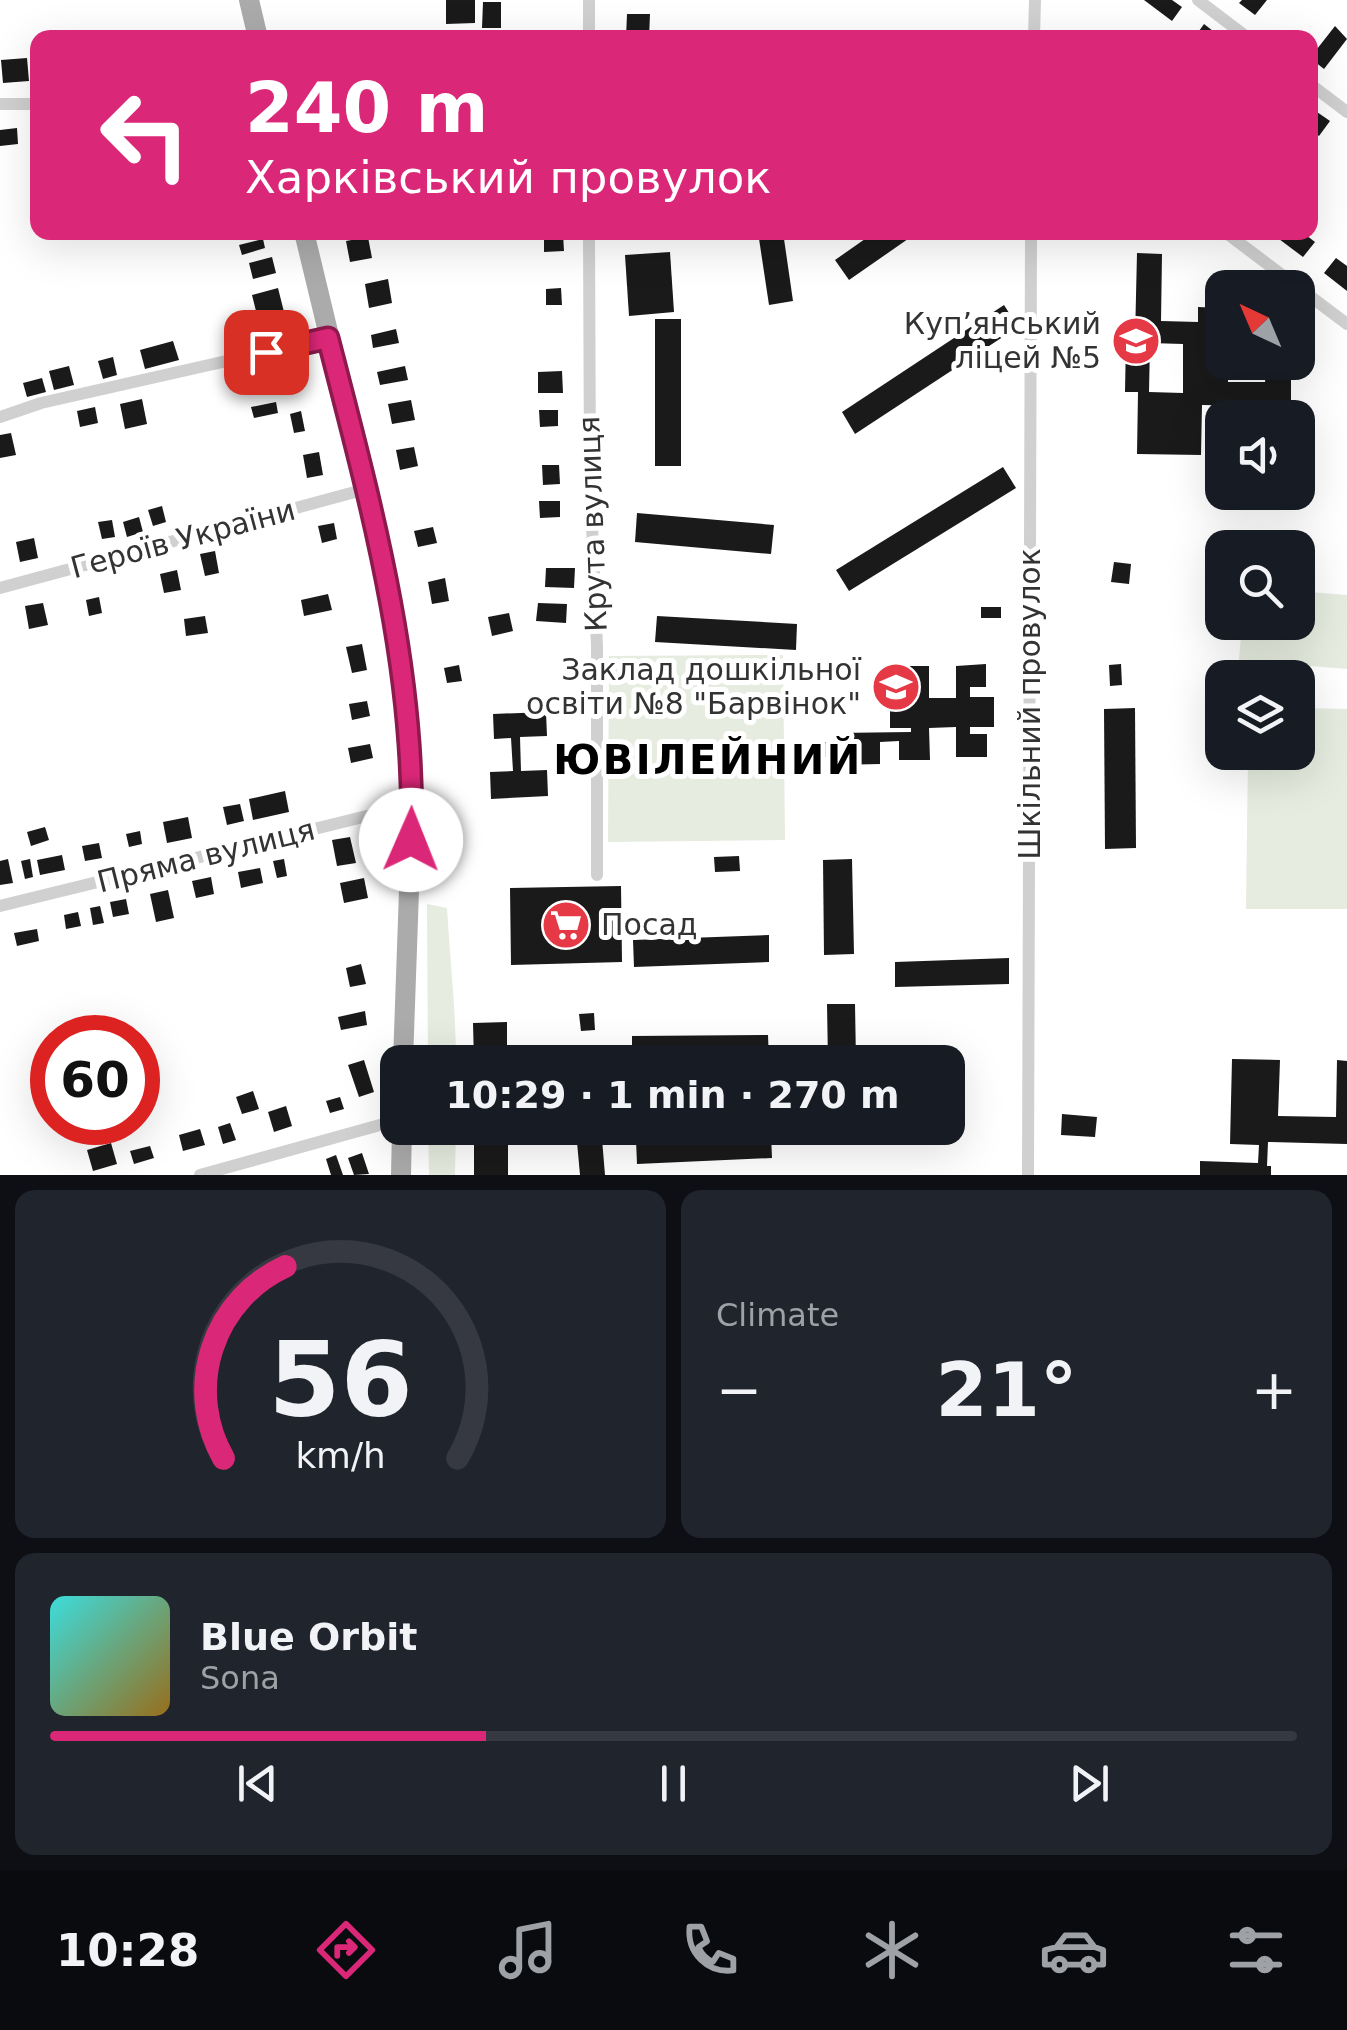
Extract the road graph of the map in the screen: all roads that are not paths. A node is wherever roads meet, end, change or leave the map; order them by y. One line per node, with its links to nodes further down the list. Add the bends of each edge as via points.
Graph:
1 (249, 0): 5 (main road)
2 (589, 0): 6 (street)
3 (1034, 0): 7 (street)
4 (1198, 0): 8 (street)
5 (256, 30)
6 (588, 30)
7 (1034, 30)
8 (1237, 30)
9 (1318, 90): 12 (street)
10 (0, 104): 11 (street)
11 (30, 104)
12 (1347, 112)
13 (306, 240): 18 (main road)
14 (589, 240): 23 (street, Крута вулиця)
15 (1031, 240): 30 (street, Шкільний провулок)
16 (1236, 240): 17 (street)
17 (1347, 324)
18 (328, 338): 19 (street); 20 (main road)
19 (0, 416)
20 (366, 489): 21 (street, Героїв України); 22 (main road, via 400,658)
21 (0, 588)
22 (412, 805): 24 (street, Пряма вулиця); 25 (main road)
23 (597, 876)
24 (0, 906)
25 (405, 1045)
26 (380, 1125): 28 (street)
27 (402, 1145): 29 (main road)
28 (200, 1175)
29 (402, 1175)
30 (1028, 1175)

